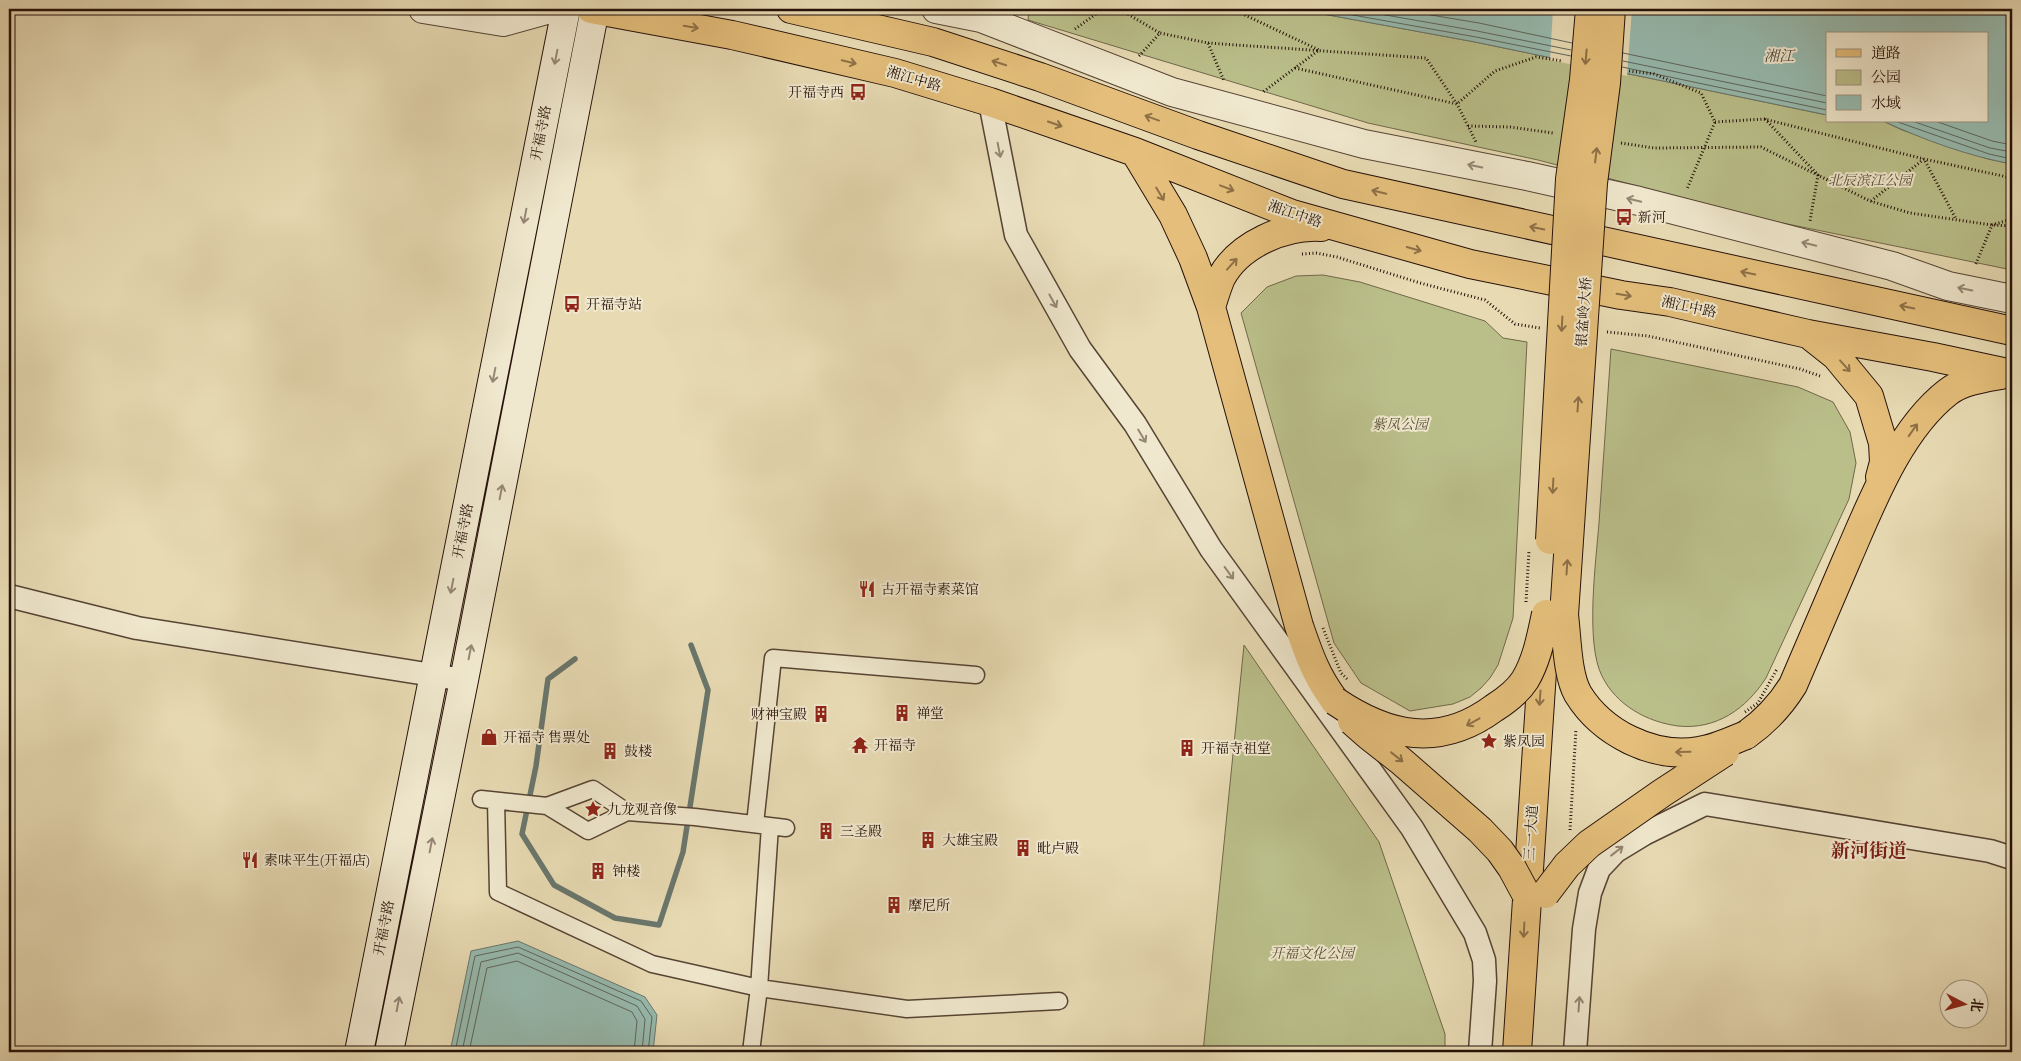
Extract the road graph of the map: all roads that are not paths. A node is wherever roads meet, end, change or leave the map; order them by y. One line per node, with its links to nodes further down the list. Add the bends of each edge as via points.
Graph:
1 (424, 9): 2 (main road, via 503,22)
2 (550, 9)
3 (566, 9): 22 (main road, 开福寺路, one-way to 22)
4 (594, 9): 9 (main road, 湘江中路, one-way to 9, via 816,54 895,73); 24 (main road, one-way to 4)
5 (791, 9): 15 (main road, one-way to 5, via 1343,184 933,42)
6 (936, 9): 12 (main road, one-way to 6, via 1629,198 1364,144 1172,92 981,18)
7 (1590, 9): 21 (main road, 银盆岭大桥, one-way to 21, bridge, via 1570,179)
8 (1611, 9): 21 (main road, 银盆岭大桥, one-way to 8, bridge, via 1606,83)
9 (990, 102): 10 (main road, 湘江中路, one-way to 10); 37 (street, one-way to 37, via 1016,235 1080,349 1134,424 1211,549 1412,828 1475,933 1484,960 1485,981)
10 (1135, 152): 11 (main road, 湘江中路, one-way to 11, via 1292,214); 14 (main road, one-way to 14, via 1173,215)
11 (1338, 228): 14 (main road, one-way to 11, via 1221,278 1231,263 1259,241 1305,226); 17 (main road, 湘江中路, one-way to 17, via 1470,264 1670,302)
12 (1892, 266): 13 (main road, one-way to 12, via 1948,286); 15 (main road)
13 (2012, 299)
14 (1211, 307): 25 (main road, via 1311,664 1323,685)
15 (1971, 321): 16 (main road)
16 (2012, 331)
17 (1808, 334): 18 (main road, 湘江中路); 19 (main road, one-way to 19, via 1836,356 1869,396 1883,443 1884,462)
18 (2011, 374): 19 (main road, one-way to 18, via 1930,406 1950,390 1975,380)
19 (1878, 486): 26 (main road, via 1793,685 1772,715)
20 (9, 596): 22 (street, via 137,628)
21 (1545, 611): 25 (main road, one-way to 25, bridge, via 1536,658 1524,681 1507,699 1459,729 1445,733 1404,732 1375,724 1355,715); 26 (main road, one-way to 21, bridge, via 1700,751 1679,753 1645,747 1612,729 1578,693); 31 (main road, 三一大道, bridge)
22 (435, 674): 24 (street); 34 (main road, 开福寺路)
23 (976, 675): 29 (street, via 773,658)
24 (464, 680): 35 (main road, one-way to 24)
25 (1343, 693): 31 (main road, one-way to 31, bridge, via 1356,725 1480,830)
26 (1744, 725): 31 (main road, bridge, via 1590,844)
27 (547, 806): 28 (street, via 592,789); 28 (street, via 588,831); 32 (street, via 495,800 498,892 652,964)
28 (626, 812): 29 (street)
29 (770, 826): 32 (street)
30 (2012, 858): 40 (street, one-way to 30, via 1584,929 1590,893 1599,869 1616,851 1705,804 1990,851)
31 (1536, 894): 38 (main road, 三一大道, one-way to 38); 39 (main road, 三一大道)
32 (759, 988): 33 (street, via 907,1008); 36 (street)
33 (1059, 1001)
34 (359, 1052)
35 (389, 1052)
36 (751, 1052)
37 (1480, 1052)
38 (1517, 1052)
39 (1536, 1052)
40 (1575, 1052)

